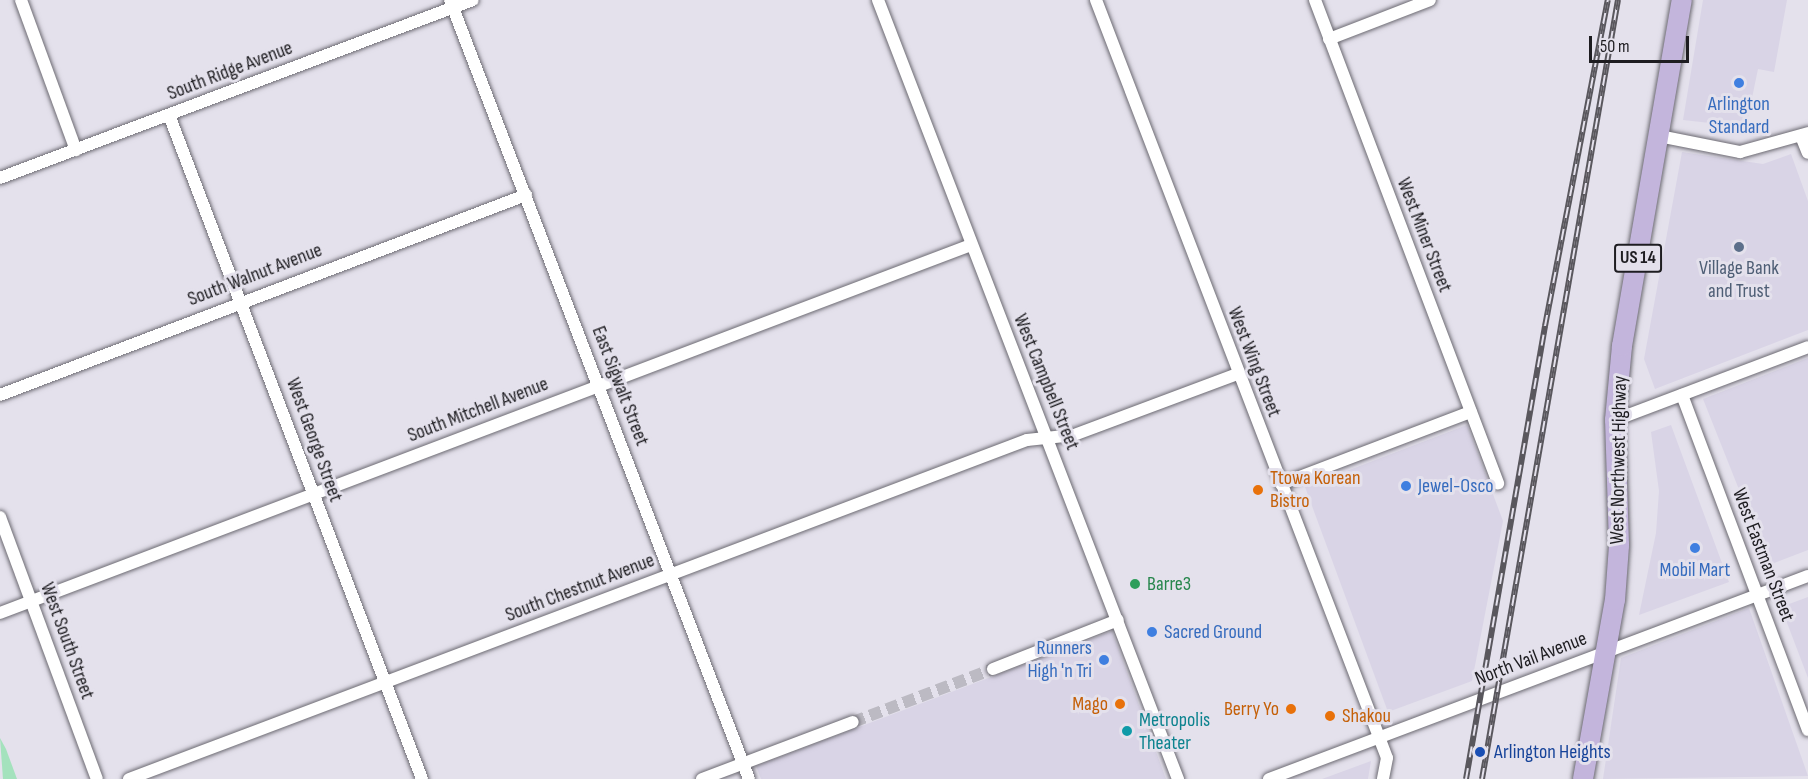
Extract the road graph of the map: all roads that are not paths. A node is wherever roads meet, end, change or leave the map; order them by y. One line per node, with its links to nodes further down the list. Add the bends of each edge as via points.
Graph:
1 (21, 0): 13 (street)
2 (473, 0): 8 (street, South Ridge Avenue)
3 (878, 0): 17 (street, West Campbell Street)
4 (1096, 0): 20 (street, West Wing Street)
5 (1315, 0): 9 (street, West Miner Street)
6 (1430, 0): 9 (street)
7 (1682, 0): 12 (main road, West Northwest Highway / US 14)
8 (452, 4): 10 (street, South Ridge Avenue); 16 (street, East Sigwalt Street)
9 (1329, 39): 24 (street, West Miner Street)
10 (169, 115): 13 (street, South Ridge Avenue); 18 (street, West George Street)
11 (1805, 134): 12 (street, via 1740,152); 14 (street)
12 (1659, 136): 25 (main road, West Northwest Highway / US 14, via 1622,346)
13 (76, 150): 15 (street, South Ridge Avenue)
14 (1808, 153)
15 (0, 178)
16 (526, 195): 18 (street, South Walnut Avenue); 21 (street, East Sigwalt Street)
17 (970, 245): 21 (street, South Mitchell Avenue); 26 (street, West Campbell Street)
18 (241, 301): 22 (street, South Walnut Avenue); 29 (street, West George Street)
19 (1808, 347): 23 (street)
20 (1237, 374): 26 (street, South Chestnut Avenue, via 1074,435); 28 (street, West Wing Street)
21 (599, 385): 29 (street, South Mitchell Avenue); 31 (street, East Sigwalt Street)
22 (0, 395)
23 (1682, 395): 25 (street); 33 (street, West Eastman Street)
24 (1471, 412): 27 (street, West Miner Street); 28 (street)
25 (1616, 420): 37 (main road, West Northwest Highway / US 14, via 1618,571)
26 (1048, 438): 31 (street, South Chestnut Avenue, via 1027,440); 36 (street, West Campbell Street)
27 (1498, 483)
28 (1281, 484): 42 (street, West Wing Street)
29 (312, 493): 34 (street, South Mitchell Avenue); 39 (street, West George Street)
30 (0, 517): 34 (street, West South Street)
31 (669, 574): 39 (street, South Chestnut Avenue); 43 (street, East Sigwalt Street)
32 (1808, 576): 33 (street, North Vail Avenue)
33 (1757, 595): 37 (street, North Vail Avenue); 41 (street, West Eastman Street)
34 (32, 601): 35 (street, South Mitchell Avenue); 45 (street, West South Street)
35 (0, 613)
36 (1118, 620): 38 (street); 50 (street, West Campbell Street)
37 (1604, 652): 42 (street, North Vail Avenue); 44 (main road, West Northwest Highway / US 14)
38 (993, 669)
39 (385, 685): 46 (street, South Chestnut Avenue); 47 (street, West George Street)
40 (853, 722): 43 (street)
41 (1808, 730)
42 (1379, 737): 51 (street, North Vail Avenue); 52 (street, West Wing Street, via 1387,758)
43 (743, 763): 48 (street); 49 (street, East Sigwalt Street)
44 (1588, 776)
45 (97, 779)
46 (129, 779)
47 (422, 779)
48 (702, 779)
49 (748, 779)
50 (1178, 779)
51 (1269, 779)
52 (1383, 779)

